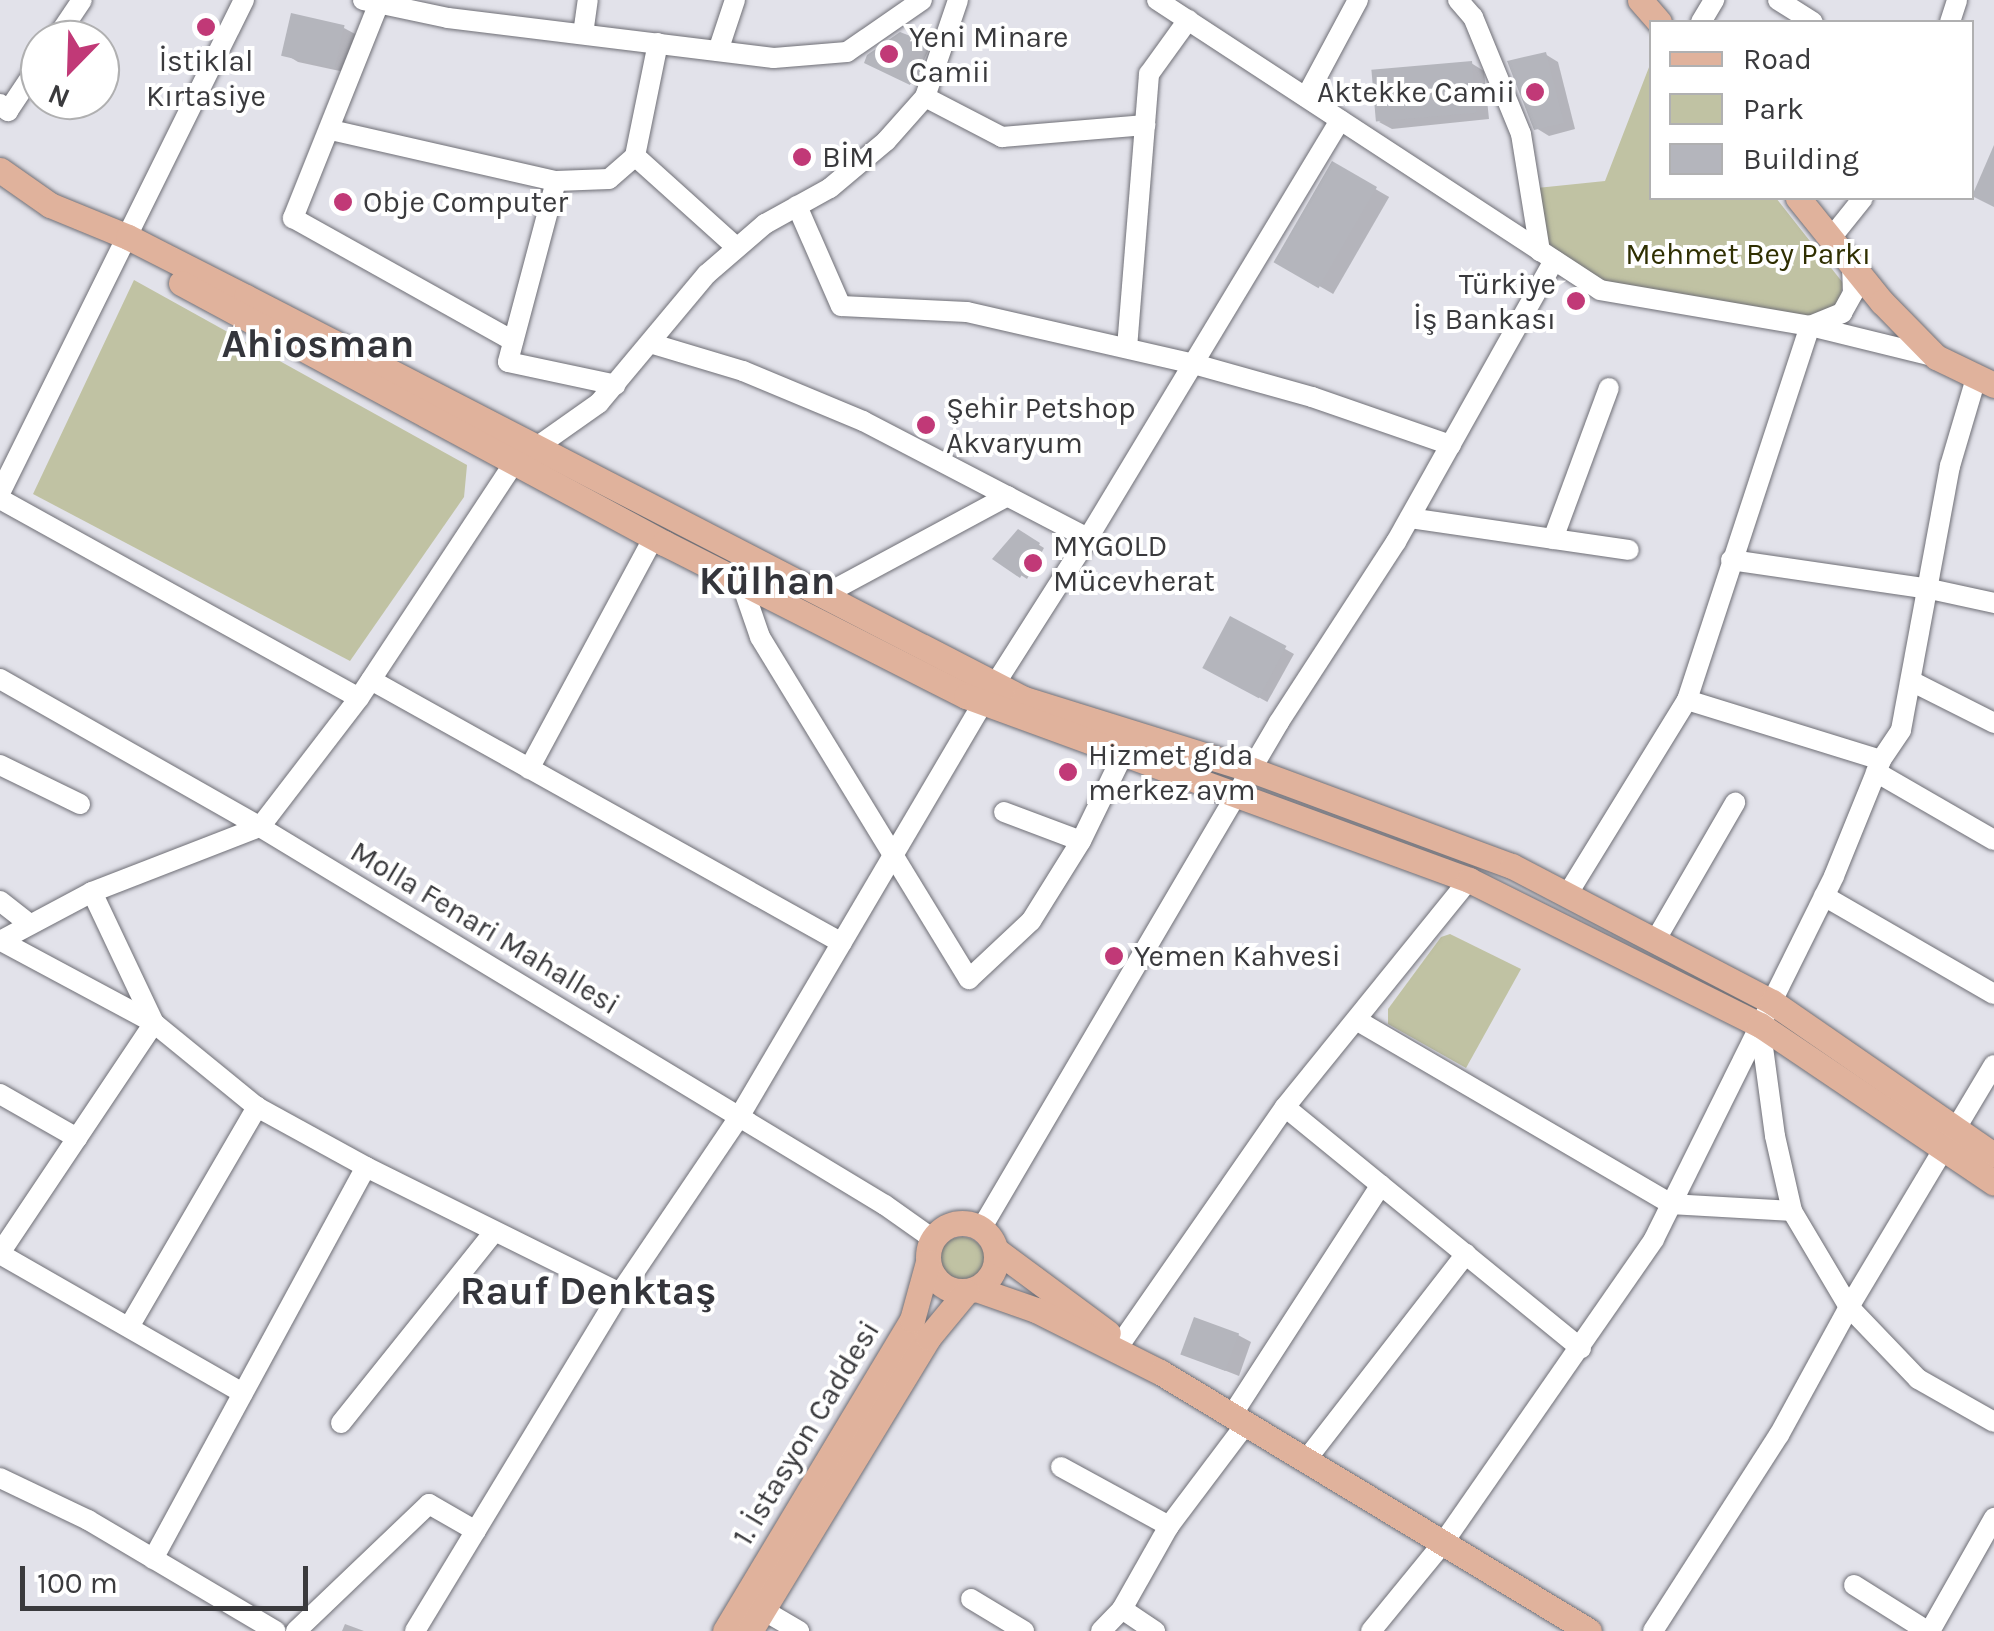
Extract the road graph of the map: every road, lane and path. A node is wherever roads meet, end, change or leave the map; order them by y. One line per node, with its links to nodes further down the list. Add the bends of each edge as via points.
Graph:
1 (244, 0): 32 (street)
2 (588, 0): 16 (street)
3 (734, 0): 18 (street)
4 (922, 0): 18 (street, via 846,52 774,58)
5 (958, 0): 20 (street)
6 (1157, 0): 13 (street)
7 (1358, 0): 21 (street)
8 (1458, 0): 35 (street, via 1474,16 1521,134)
9 (1640, 0): 14 (main road)
10 (1778, 0): 15 (street)
11 (371, 2): 12 (street); 25 (street)
12 (410, 5): 16 (street)
13 (1188, 20): 21 (street); 24 (street, via 1150,74)
14 (1657, 20)
15 (1811, 20)
16 (583, 34): 17 (street)
17 (658, 43): 18 (street); 26 (street)
18 (718, 51)
19 (20, 93): 22 (street, via 8,111)
20 (925, 97): 24 (street, via 1002,137); 31 (street, via 872,153)
21 (1306, 97): 23 (street)
22 (0, 104)
23 (1340, 120): 35 (street); 42 (street)
24 (1146, 125): 40 (street)
25 (331, 130): 28 (street); 38 (street, via 293,218)
26 (635, 156): 28 (street, via 609,179); 34 (street)
27 (0, 170): 32 (main road, via 50,205)
28 (556, 181): 38 (street)
29 (1800, 200): 33 (main road)
30 (1860, 200): 33 (street)
31 (797, 206): 34 (street); 40 (street, via 841,306 968,312)
32 (128, 238): 47 (main road, via 150,266); 48 (street)
33 (1830, 238): 36 (main road)
34 (737, 248): 39 (street, via 707,274)
35 (1547, 256): 37 (street, via 1612,295); 46 (street)
36 (1852, 265): 37 (street, via 1854,293 1842,313); 41 (main road)
37 (1810, 326): 41 (street); 55 (street)
38 (513, 342): 44 (street, via 508,362)
39 (652, 344): 44 (street); 49 (street, via 743,371 864,421)
40 (1127, 348): 42 (street)
41 (1936, 357): 43 (main road)
42 (1194, 364): 46 (street); 52 (street)
43 (1985, 381): 57 (street, via 1950,466)
44 (616, 385): 47 (street)
45 (1608, 388): 53 (street)
46 (1451, 445): 50 (street)
47 (524, 454): 51 (main road); 58 (main road); 62 (street)
48 (0, 496): 62 (street)
49 (1008, 496): 52 (street); 58 (street)
50 (1410, 518): 53 (street); 70 (street)
51 (654, 538): 56 (main road); 69 (street)
52 (1088, 538): 63 (street)
53 (1553, 539): 54 (street)
54 (1629, 550)
55 (1730, 560): 57 (street); 64 (street)
56 (741, 582): 63 (main road); 77 (street, via 760,637)
57 (1930, 589): 59 (street); 61 (street)
58 (822, 596): 63 (main road)
59 (1994, 603)
60 (0, 679): 74 (street, Molla Fenari Mahallesi)
61 (1911, 681): 65 (street); 68 (street, via 1901,730)
62 (365, 689): 69 (street); 74 (street)
63 (988, 694): 66 (main road); 77 (street)
64 (1688, 700): 68 (street); 80 (street)
65 (1994, 723)
66 (1128, 743): 70 (main road); 76 (street)
67 (0, 765): 72 (street)
68 (1878, 766): 75 (street); 81 (street)
69 (530, 769): 86 (street)
70 (1245, 782): 78 (main road); 80 (main road, via 1512,866); 104 (street)
71 (1735, 803): 85 (street)
72 (80, 804)
73 (1004, 812): 76 (street)
74 (260, 827): 79 (street); 95 (street, Molla Fenari Mahallesi)
75 (1993, 837)
76 (1081, 841): 77 (street, via 1031,920 968,979)
77 (896, 853): 86 (street)
78 (1469, 880): 88 (main road); 89 (street)
79 (92, 892): 83 (street); 90 (street)
80 (1567, 895): 85 (main road)
81 (1824, 896): 87 (street); 88 (street)
82 (0, 901): 83 (street)
83 (28, 923): 84 (street)
84 (1, 941): 90 (street)
85 (1655, 941): 88 (main road)
86 (842, 944): 95 (street)
87 (1994, 994)
88 (1766, 1014): 97 (main road); 102 (street); 103 (street, via 1774,1136)
89 (1358, 1021): 94 (street); 102 (street)
90 (154, 1023): 93 (street); 96 (street)
91 (1994, 1065): 97 (street)
92 (0, 1094): 96 (street)
93 (257, 1107): 99 (street); 113 (street)
94 (1285, 1108): 101 (street); 114 (street)
95 (740, 1117): 106 (street, Molla Fenari Mahallesi); 111 (street)
96 (76, 1138): 108 (street)
97 (1951, 1139): 98 (main road); 100 (main road); 112 (street)
98 (1994, 1155)
99 (366, 1168): 105 (street); 117 (street)
100 (1994, 1183)
101 (1381, 1186): 109 (street); 118 (street)
102 (1670, 1204): 103 (street); 115 (street)
103 (1792, 1210): 112 (street)
104 (981, 1228): 106 (main road, via 960,1223); 107 (main road)
105 (494, 1232): 111 (street); 120 (street)
106 (930, 1250): 110 (main road, via 937,1281); 136 (main road, 1. İstasyon Caddesi, via 912,1320)
107 (996, 1250): 110 (main road, via 990,1277); 114 (main road)
108 (0, 1253): 113 (street)
109 (1466, 1254): 115 (street); 121 (street)
110 (971, 1290): 116 (main road, via 1036,1310); 132 (main road, 1. İstasyon Caddesi, via 928,1338)
111 (620, 1294): 126 (street)
112 (1848, 1307): 119 (street, via 1918,1378); 143 (street, via 1779,1435)
113 (129, 1328): 117 (street)
114 (1121, 1343): 116 (main road)
115 (1581, 1348): 127 (street)
116 (1160, 1372): 118 (main road)
117 (243, 1393): 128 (street)
118 (1239, 1420): 121 (main road); 125 (street)
119 (1994, 1422)
120 (341, 1423)
121 (1306, 1460): 127 (main road)
122 (1062, 1468): 125 (street)
123 (0, 1478): 128 (street)
124 (1994, 1518): 144 (street)
125 (1169, 1526): 131 (street)
126 (476, 1531): 134 (street, via 429,1504); 135 (street)
127 (1443, 1543): 141 (street); 142 (main road)
128 (153, 1559): 133 (street)
129 (1854, 1585): 144 (street)
130 (970, 1599): 138 (street)
131 (1122, 1609): 139 (street); 140 (street)
132 (756, 1621): 137 (street)
133 (276, 1631)
134 (296, 1631)
135 (416, 1631)
136 (725, 1631)
137 (799, 1631)
138 (1024, 1631)
139 (1101, 1631)
140 (1155, 1631)
141 (1371, 1631)
142 (1589, 1631)
143 (1654, 1631)
144 (1929, 1631)

